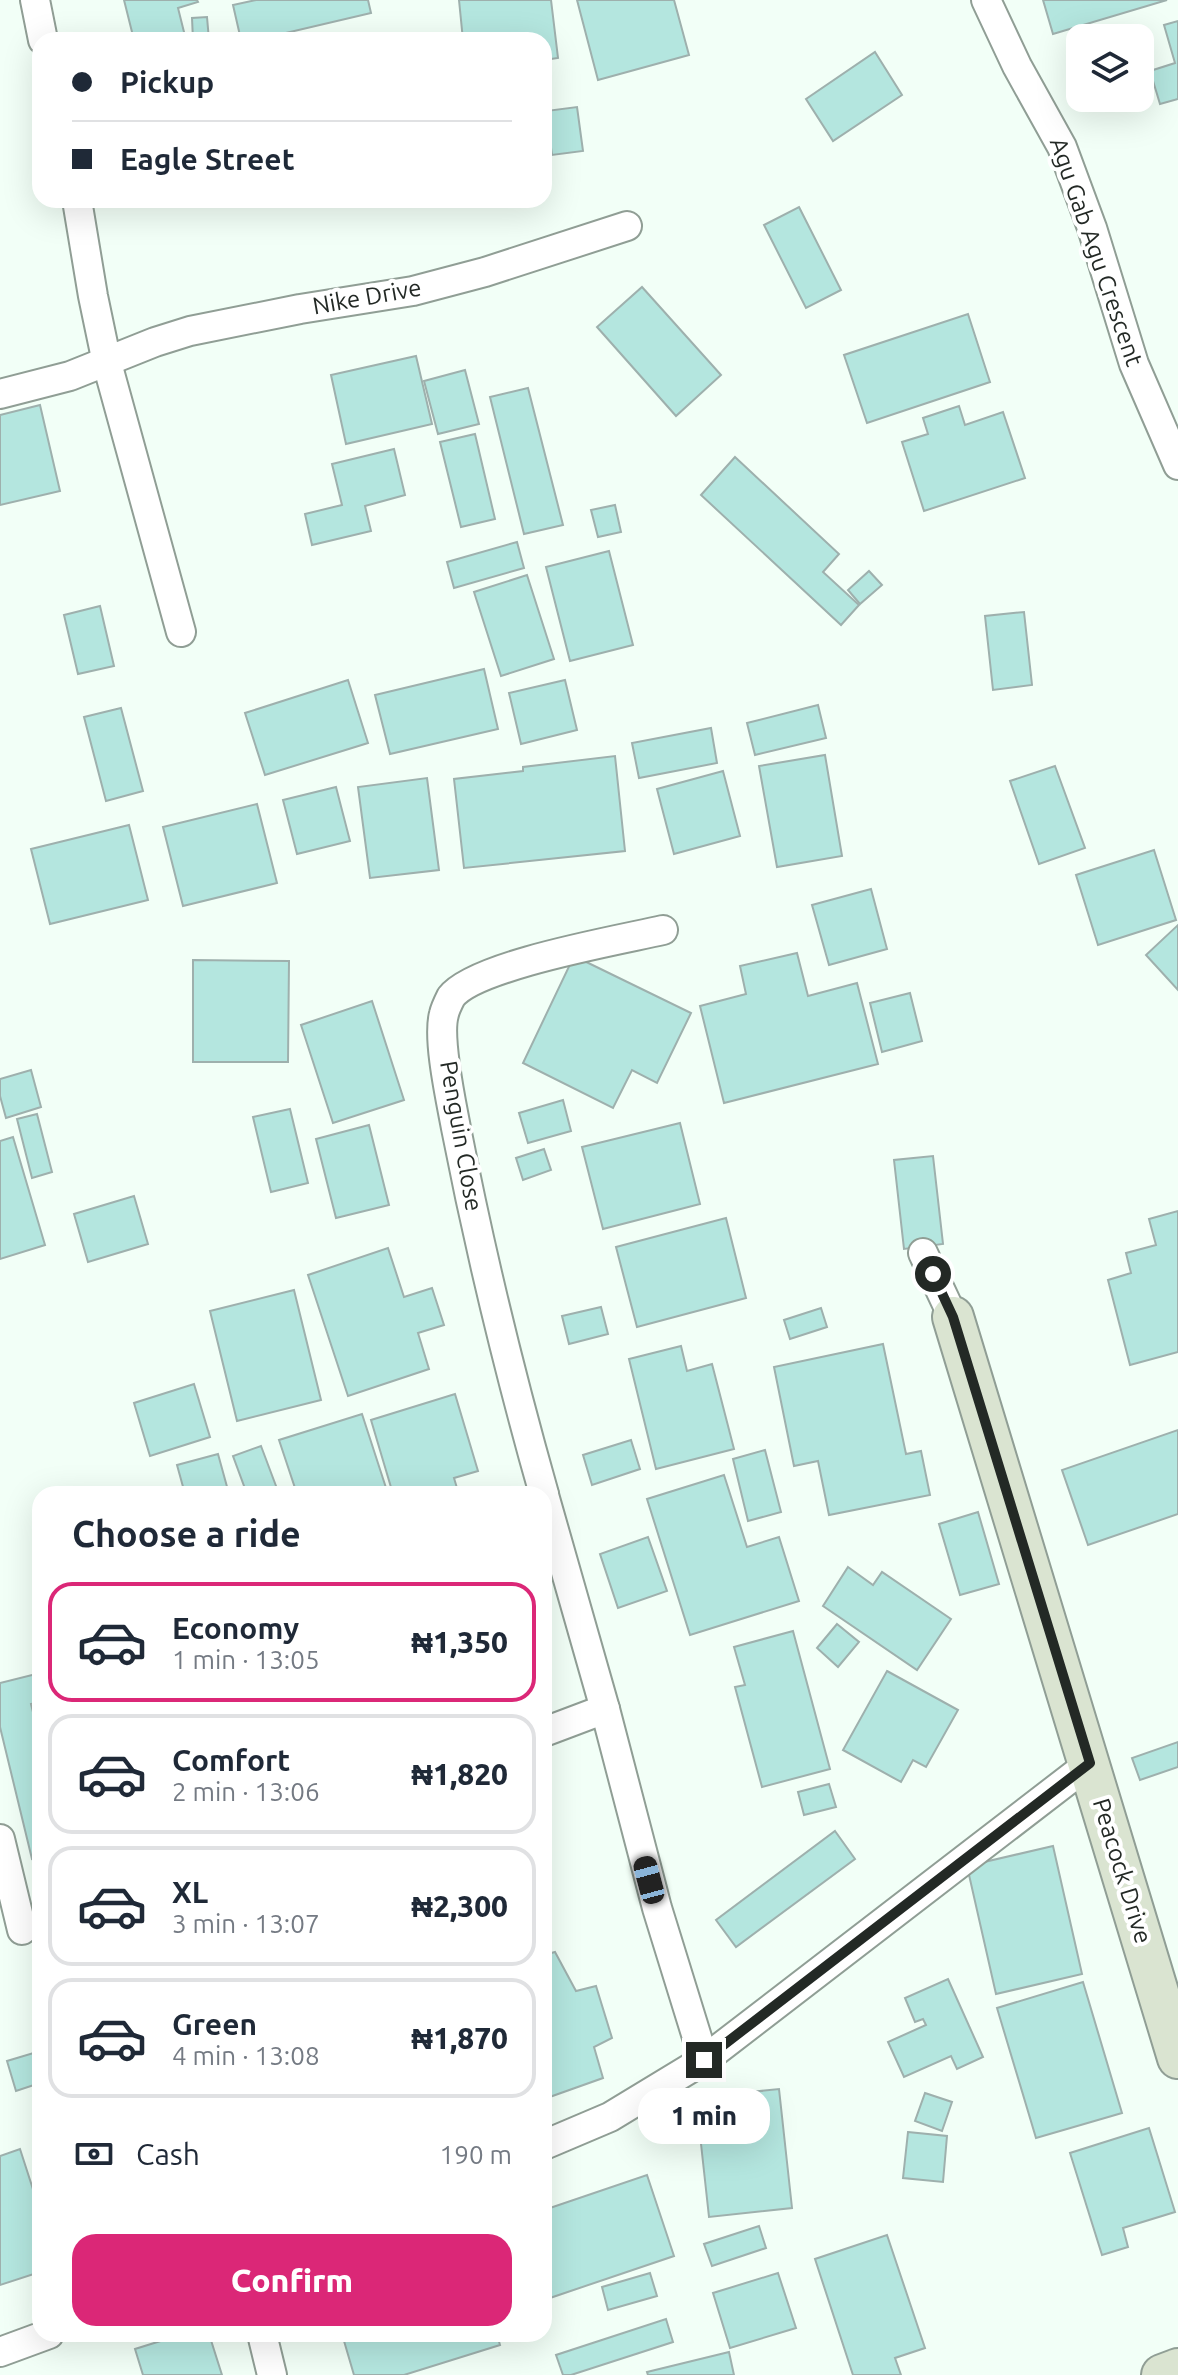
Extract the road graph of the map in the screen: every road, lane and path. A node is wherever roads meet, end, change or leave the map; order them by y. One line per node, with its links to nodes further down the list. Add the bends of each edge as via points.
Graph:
1 (35, 0): 3 (street)
2 (986, 0): 8 (street, Agu Gab Agu Crescent, via 1062,147 1134,364)
3 (41, 32)
4 (78, 208): 6 (street)
5 (627, 226): 6 (street, Nike Drive, via 413,291 190,331)
6 (107, 363): 7 (street, Nike Drive); 9 (street)
7 (0, 394)
8 (1178, 465)
9 (181, 632)
10 (663, 930): 13 (street, Penguin Close, via 493,973 462,986 444,1013 448,1086 466,1179)
11 (923, 1253): 12 (street)
12 (953, 1317): 17 (street, Peacock Drive)
13 (542, 1486)
14 (552, 1522): 15 (street, Penguin Close)
15 (605, 1709): 16 (street); 21 (street, Penguin Close)
16 (552, 1729)
17 (1090, 1763): 20 (street, Peacock Drive); 21 (street)
18 (0, 1839): 19 (street)
19 (21, 1930)
20 (1178, 2058)
21 (704, 2060): 22 (street, via 610,2117)
22 (552, 2142)
23 (32, 2340): 25 (street)
24 (264, 2342): 27 (street)
25 (0, 2352)
26 (1178, 2369): 28 (street)
27 (272, 2375)
28 (1162, 2375)

